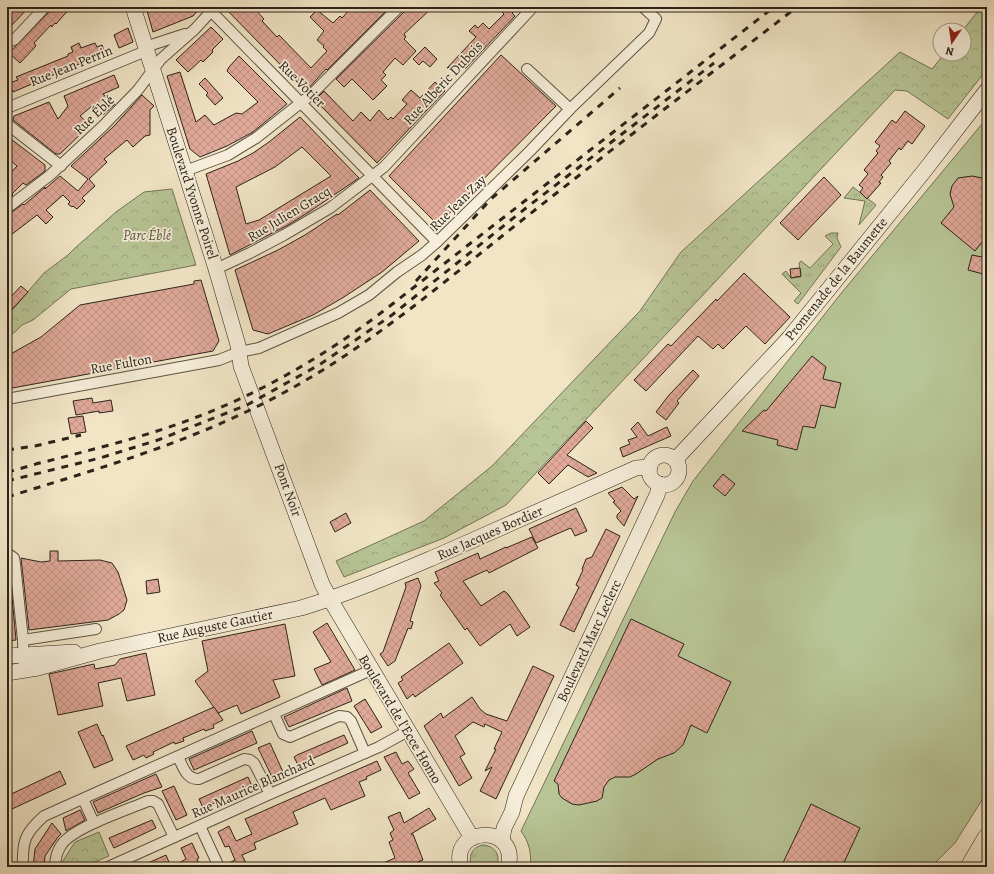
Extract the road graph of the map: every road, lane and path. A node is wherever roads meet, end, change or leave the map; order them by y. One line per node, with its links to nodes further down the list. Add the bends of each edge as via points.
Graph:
1 (45, 7): 8 (street, via 14,40)
2 (133, 7): 9 (street, Boulevard Yvonne Poirel)
3 (399, 7): 13 (street)
4 (533, 7): 19 (street, Rue Alberic Dubois)
5 (644, 7): 15 (street, Rue Jean Zay, via 656,19 649,33)
6 (213, 9): 7 (street, Rue Éblé); 13 (street, Rue Votier)
7 (191, 33): 9 (street); 11 (street, Rue Éblé, via 161,59)
8 (7, 42)
9 (146, 49): 11 (street, Boulevard Yvonne Poirel); 14 (street, Rue Jean Perrin)
10 (527, 69): 15 (street)
11 (152, 71): 17 (street, Rue Éblé, via 138,90); 18 (street, Boulevard Yvonne Poirel)
12 (987, 90): 26 (street, Promenade de la Baumette, via 789,338)
13 (301, 102): 18 (street, via 256,138 228,155); 19 (street, Rue Votier)
14 (7, 108)
15 (570, 109): 21 (street, Rue Jean Zay)
16 (7, 124): 17 (street)
17 (61, 166): 20 (street, Rue Éblé)
18 (185, 171): 22 (street, Boulevard Yvonne Poirel)
19 (373, 176): 21 (street, Rue Votier); 22 (street, Rue Julien Gracq, via 330,208 284,235)
20 (7, 208)
21 (438, 242): 23 (street, Rue Jean Zay, via 369,295 338,313 259,348)
22 (216, 269): 23 (street, Boulevard Yvonne Poirel)
23 (239, 352): 24 (street, Boulevard Yvonne Poirel); 25 (street, Rue Fulton, via 219,360)
24 (246, 380): 30 (street, Pont Noir)
25 (7, 398)
26 (675, 460): 27 (street, via 668,456 660,456); 28 (street, via 678,468 676,479 669,484)
27 (650, 467): 28 (street, via 651,477); 30 (street, Rue Jacques Bordier, via 636,468 479,538)
28 (660, 484): 42 (street, Boulevard Marc Leclerc)
29 (7, 553): 32 (street, via 14,558 16,564)
30 (330, 600): 34 (street, Rue Auguste Gautier, via 100,651 44,653); 35 (street, Boulevard de l'Ecce Homo)
31 (96, 629): 32 (street)
32 (23, 640): 34 (street)
33 (7, 656): 34 (street, Rue Auguste Gautier)
34 (24, 663): 36 (street, Rue Auguste Gautier)
35 (371, 670): 37 (street); 38 (street, Boulevard de l'Ecce Homo)
36 (7, 673)
37 (274, 714): 39 (street, via 283,734 290,737 344,716 351,721); 40 (street)
38 (408, 731): 39 (street, Rue Maurice Blanchard); 48 (street, Boulevard de l'Ecce Homo)
39 (365, 753): 41 (street, Rue Maurice Blanchard)
40 (178, 757): 41 (street, via 187,775 195,780 244,759 252,761); 43 (street)
41 (270, 794): 45 (street, Rue Maurice Blanchard)
42 (516, 796): 46 (street, Boulevard Marc Leclerc); 50 (street, Boulevard Marc Leclerc)
43 (83, 799): 44 (street); 51 (street, via 44,816 33,827 27,835 22,851)
44 (94, 823): 47 (street, via 153,801 158,804); 52 (street, via 73,834 63,843 56,855)
45 (200, 826): 47 (street, Rue Maurice Blanchard); 54 (street)
46 (487, 834): 48 (street); 50 (street)
47 (174, 837): 53 (street, Rue Maurice Blanchard)
48 (472, 838): 55 (street, via 461,850)
49 (987, 838): 57 (highway)
50 (502, 841): 56 (street, via 509,852)
51 (23, 867)
52 (55, 867)
53 (108, 867)
54 (219, 867)
55 (461, 867)
56 (508, 867)
57 (970, 867)

